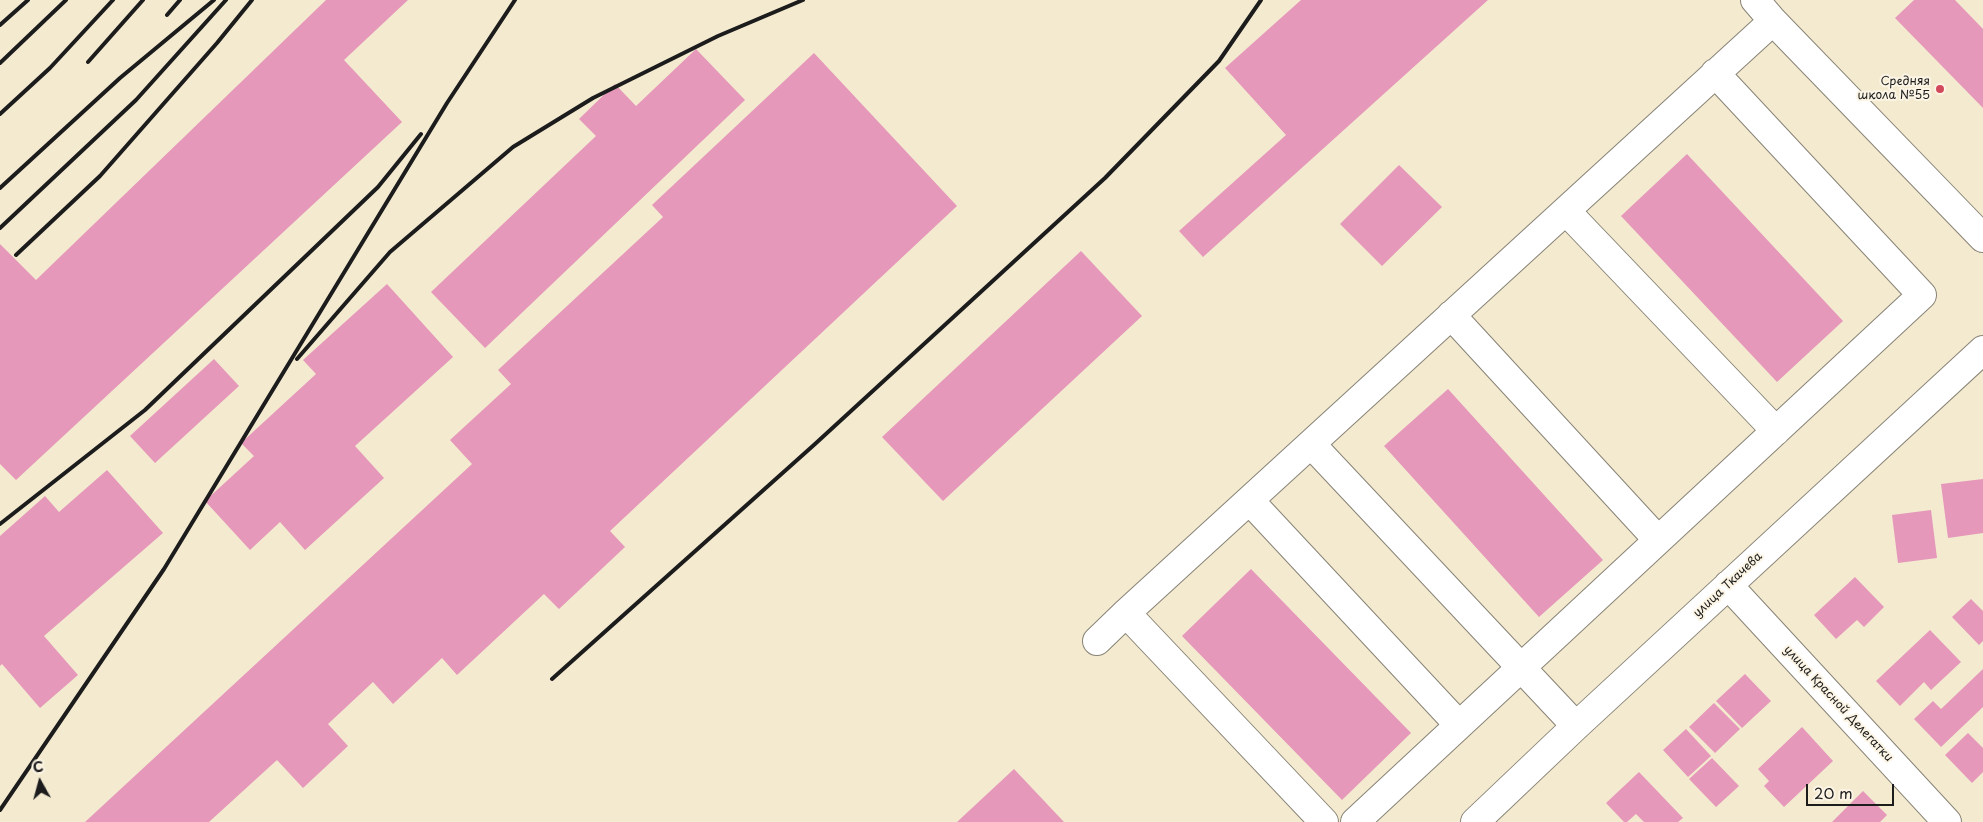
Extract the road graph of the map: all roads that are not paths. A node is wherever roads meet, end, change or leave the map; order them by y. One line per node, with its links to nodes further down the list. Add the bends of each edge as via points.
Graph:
1 (1755, 0): 2 (street)
2 (1773, 21): 3 (street); 5 (street)
3 (1715, 73): 4 (street); 8 (street, via 1922,295)
4 (1566, 211): 6 (street); 8 (street)
5 (1983, 238)
6 (1450, 315): 9 (street); 11 (street)
7 (1983, 350): 12 (street, улица Ткачева)
8 (1776, 431): 11 (street)
9 (1311, 444): 10 (street); 15 (street)
10 (1250, 501): 13 (street); 16 (street)
11 (1658, 540): 15 (street)
12 (1728, 585): 17 (street, улица Ткачева); 21 (street, улица Красной Делегатки)
13 (1126, 613): 14 (street); 18 (street)
14 (1097, 641)
15 (1521, 667): 16 (street); 17 (street)
16 (1459, 725): 19 (street)
17 (1576, 726): 20 (street, улица Ткачева)
18 (1324, 822)
19 (1355, 822)
20 (1475, 822)
21 (1947, 822)

